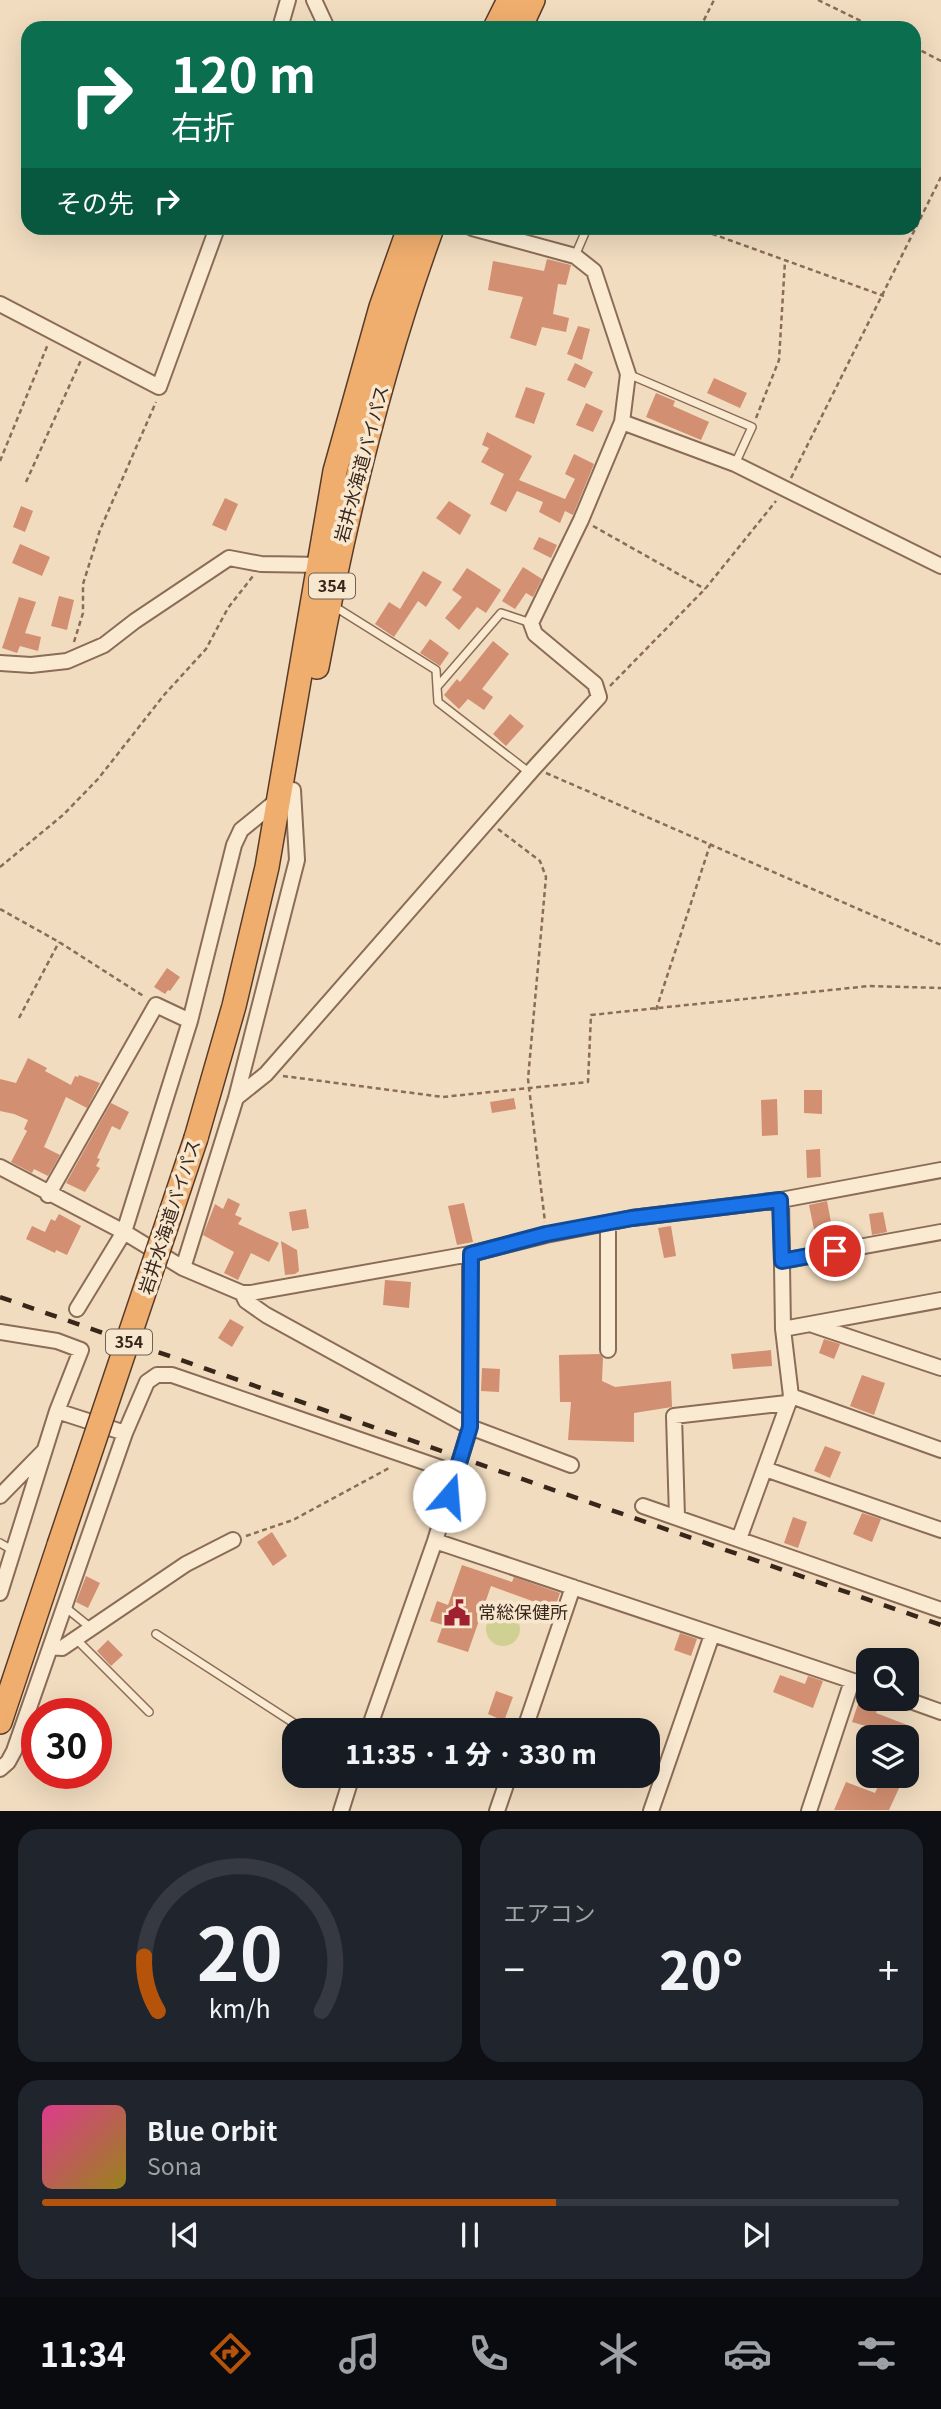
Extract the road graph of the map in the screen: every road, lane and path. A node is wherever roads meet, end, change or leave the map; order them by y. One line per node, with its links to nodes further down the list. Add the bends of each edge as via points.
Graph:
1 (288, 0): 7 (street)
2 (314, 0): 8 (street)
3 (509, 0): 9 (highway)
4 (533, 0): 10 (highway)
5 (714, 0): 11 (path)
6 (818, 0): 12 (path)
7 (282, 21)
8 (324, 21)
9 (498, 21)
10 (523, 21)
11 (704, 21)
12 (861, 21)
13 (921, 51): 14 (path)
14 (941, 61)
15 (941, 177): 16 (path)
16 (921, 219)
17 (214, 235): 31 (street)
18 (407, 235): 40 (highway, 岩井水海道バイパス / 354, via 381,307 335,471)
19 (430, 235): 40 (highway, 岩井水海道バイパス / 354)
20 (498, 235): 24 (street)
21 (584, 235): 24 (lane)
22 (715, 235): 25 (path)
23 (913, 235): 26 (path)
24 (575, 256): 30 (street, via 594,271)
25 (785, 261): 26 (path); 33 (path, via 779,360)
26 (884, 296): 37 (path)
27 (0, 304): 28 (street)
28 (53, 332): 29 (street); 34 (path)
29 (86, 349): 31 (street); 36 (path)
30 (628, 374): 32 (street); 33 (lane)
31 (159, 387): 45 (path, via 155,408 100,530 83,584 83,613)
32 (622, 422): 35 (street); 38 (street)
33 (752, 427): 35 (lane)
34 (0, 461)
35 (735, 464): 37 (street)
36 (26, 482)
37 (785, 489): 41 (street); 42 (path)
38 (581, 520): 42 (path); 44 (street)
39 (261, 564): 40 (street); 45 (street, via 229,558 104,645); 53 (path, via 228,608 206,649 98,779 63,816)
40 (327, 565): 43 (highway, 岩井水海道バイパス / 354); 50 (highway, 岩井水海道バイパス / 354)
41 (941, 566)
42 (705, 589): 48 (path)
43 (329, 603): 47 (lane, via 436,670); 50 (highway, 岩井水海道バイパス / 354)
44 (531, 623): 47 (lane, via 501,613); 48 (street, via 535,634 595,684)
45 (68, 661): 46 (street)
46 (0, 663)
47 (437, 687): 49 (lane, via 438,702)
48 (599, 697): 49 (street)
49 (532, 770): 51 (street); 52 (path)
50 (286, 794): 61 (street, via 241,830 234,845); 64 (street, via 297,860); 120 (highway, 岩井水海道バイパス / 354, bridge, via 276,858 196,1138)
51 (488, 820): 62 (street); 63 (path, via 540,861 547,877)
52 (710, 845): 56 (path); 59 (path)
53 (0, 867)
54 (0, 909): 55 (path)
55 (59, 942): 58 (path); 60 (path)
56 (941, 945)
57 (941, 988): 59 (path, via 869,986)
58 (156, 1005): 61 (street); 67 (street)
59 (656, 1010): 63 (path, via 591,1015 588,1082)
60 (19, 1018)
61 (190, 1021): 70 (street)
62 (266, 1074): 63 (path, via 443,1097); 64 (street)
63 (528, 1089): 72 (path)
64 (236, 1097): 75 (street)
65 (0, 1167): 67 (street)
66 (941, 1170): 68 (street)
67 (48, 1195): 70 (street)
68 (780, 1200): 69 (street); 74 (street)
69 (608, 1223): 72 (street); 82 (street)
70 (124, 1232): 75 (street); 78 (street)
71 (941, 1232): 74 (street)
72 (546, 1234): 73 (street)
73 (471, 1254): 76 (street); 86 (street)
74 (782, 1261): 80 (street)
75 (183, 1268): 76 (street)
76 (242, 1293): 86 (street, via 266,1315)
77 (941, 1300): 79 (street)
78 (77, 1309)
79 (811, 1325): 80 (street); 83 (street)
80 (783, 1329): 84 (street)
81 (0, 1332): 85 (street, via 57,1341 81,1350)
82 (608, 1350)
83 (941, 1368)
84 (789, 1400): 89 (street); 92 (street); 96 (street, via 674,1416)
85 (57, 1411): 87 (street); 88 (street)
86 (470, 1427): 91 (street); 93 (street)
87 (125, 1433): 90 (street, via 147,1382 157,1375 172,1375); 105 (street)
88 (47, 1448): 94 (street); 102 (street)
89 (941, 1450)
90 (411, 1456): 93 (street); 99 (path, via 293,1520)
91 (571, 1465)
92 (765, 1469): 97 (street); 98 (street)
93 (456, 1473): 100 (street)
94 (0, 1496)
95 (643, 1506): 96 (street)
96 (677, 1517): 98 (street)
97 (941, 1530)
98 (739, 1539): 106 (street)
99 (233, 1540): 107 (street, via 186,1564)
100 (435, 1541): 103 (street); 118 (street)
101 (0, 1543): 102 (lane)
102 (14, 1552): 104 (street)
103 (573, 1587): 109 (street); 119 (street)
104 (0, 1592)
105 (65, 1607): 107 (lane); 111 (street)
106 (940, 1607)
107 (91, 1628): 110 (street)
108 (156, 1634): 117 (lane)
109 (712, 1634): 112 (street); 126 (street)
110 (76, 1639): 111 (street, via 62,1648); 115 (lane)
111 (52, 1647): 121 (street, via 14,1751)
112 (852, 1681): 113 (street); 127 (street)
113 (856, 1682)
114 (919, 1704): 116 (street)
115 (149, 1712)
116 (941, 1712)
117 (286, 1718)
118 (373, 1718)
119 (528, 1718)
120 (0, 1721)
121 (0, 1769)
122 (348, 1788): 124 (street)
123 (505, 1788): 125 (street)
124 (341, 1811)
125 (497, 1811)
126 (651, 1811)
127 (809, 1811)

